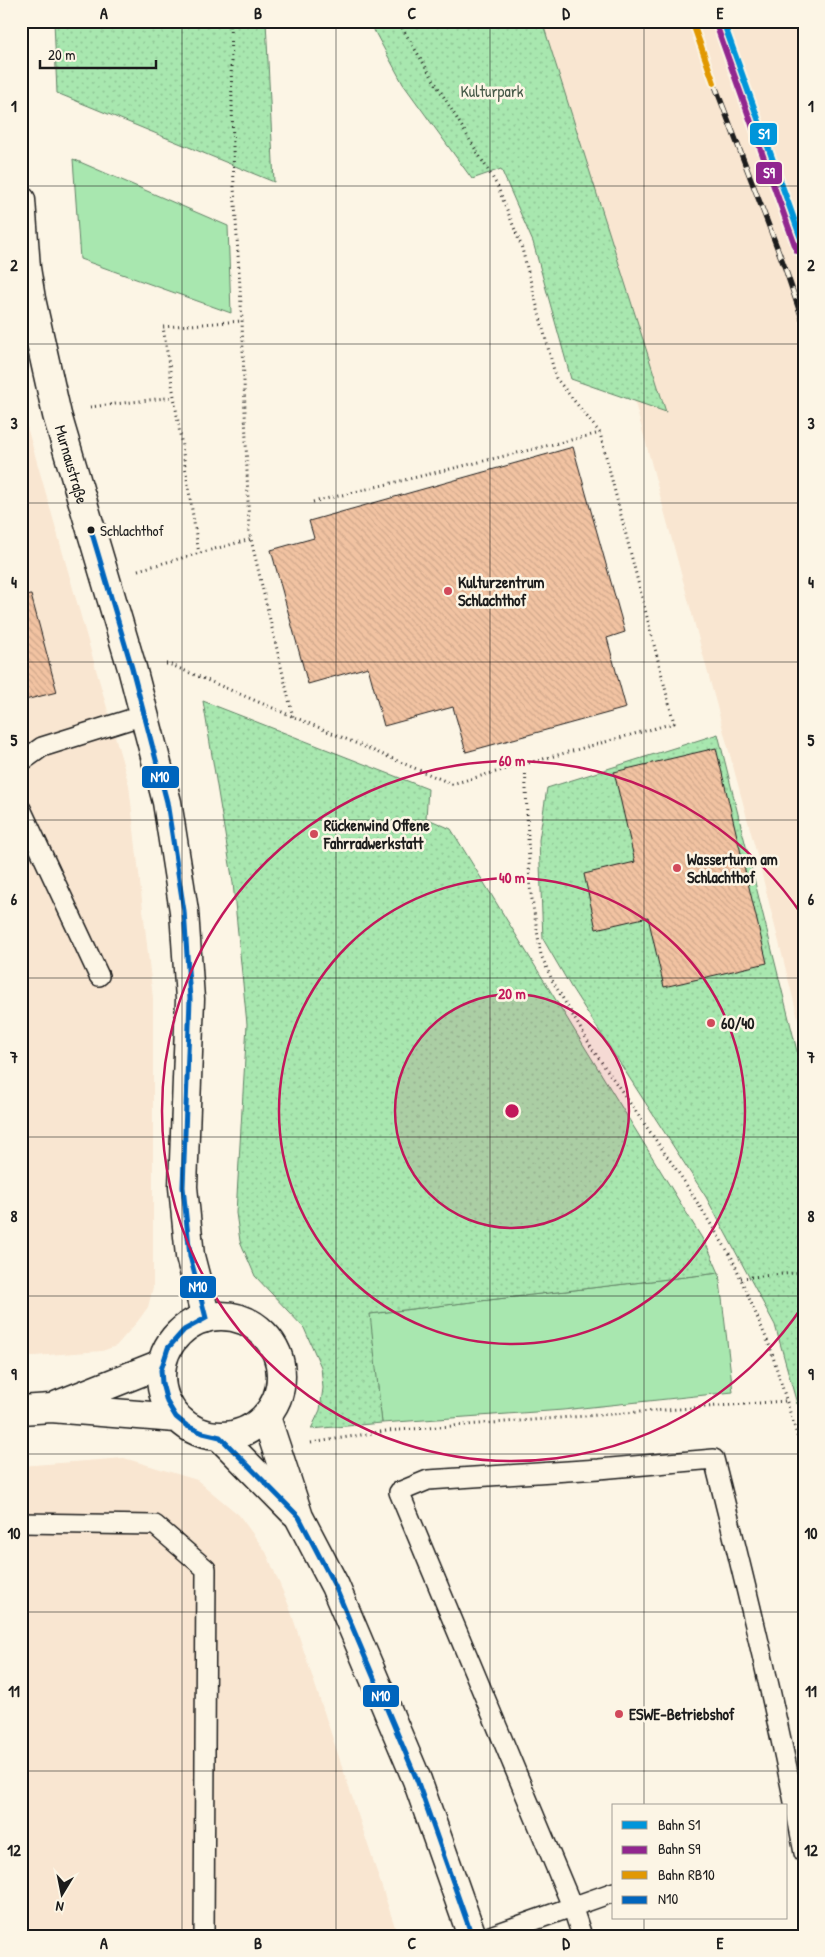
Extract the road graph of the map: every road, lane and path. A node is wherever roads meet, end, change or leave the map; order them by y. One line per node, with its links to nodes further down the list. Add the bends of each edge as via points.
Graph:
1 (230, 21): 4 (path, via 234,186)
2 (398, 21): 7 (path, via 497,185 521,245 556,378)
3 (21, 200): 6 (street, Murnaustraße, via 27,276)
4 (242, 321): 5 (path, via 163,328); 9 (path)
5 (174, 397): 6 (path, via 97,406); 10 (path)
6 (57, 415): 11 (street, Murnaustraße)
7 (600, 433): 8 (path); 16 (path, via 674,723)
8 (313, 502)
9 (251, 539): 10 (path); 14 (path)
10 (199, 554): 11 (path)
11 (106, 580): 13 (street, Murnaustraße)
12 (199, 677): 14 (path)
13 (144, 715): 15 (lane, via 42,747); 21 (street, Murnaustraße, via 167,802 184,911 190,1000 183,1187 190,1256)
14 (293, 717): 16 (path, via 452,784)
15 (21, 762)
16 (525, 764): 20 (path, via 530,887 540,955 593,1050 680,1176 732,1258)
17 (21, 809): 18 (lane)
18 (99, 976)
19 (804, 1272): 20 (path)
20 (741, 1278): 23 (path, via 770,1348)
21 (206, 1318): 22 (street, via 193,1323 173,1340); 26 (street, via 223,1316 255,1326 277,1353 281,1387)
22 (161, 1364): 24 (street); 27 (street, via 162,1388)
23 (785, 1401): 29 (path, via 386,1431); 30 (path)
24 (52, 1408): 25 (street); 27 (street)
25 (21, 1410)
26 (266, 1417): 28 (street, via 252,1428); 31 (street)
27 (176, 1418): 28 (street, via 196,1431)
28 (220, 1437): 31 (street)
29 (302, 1444)
30 (804, 1458)
31 (298, 1517): 38 (street, via 335,1586 416,1780)
32 (21, 1523): 37 (lane, via 155,1525 206,1570)
33 (792, 1828): 34 (lane); 36 (lane, via 791,1783 714,1459 428,1480 400,1492)
34 (804, 1853)
35 (612, 1893): 36 (lane)
36 (572, 1906): 39 (lane); 40 (lane)
37 (204, 1936)
38 (472, 1936)
39 (490, 1936)
40 (582, 1936)

